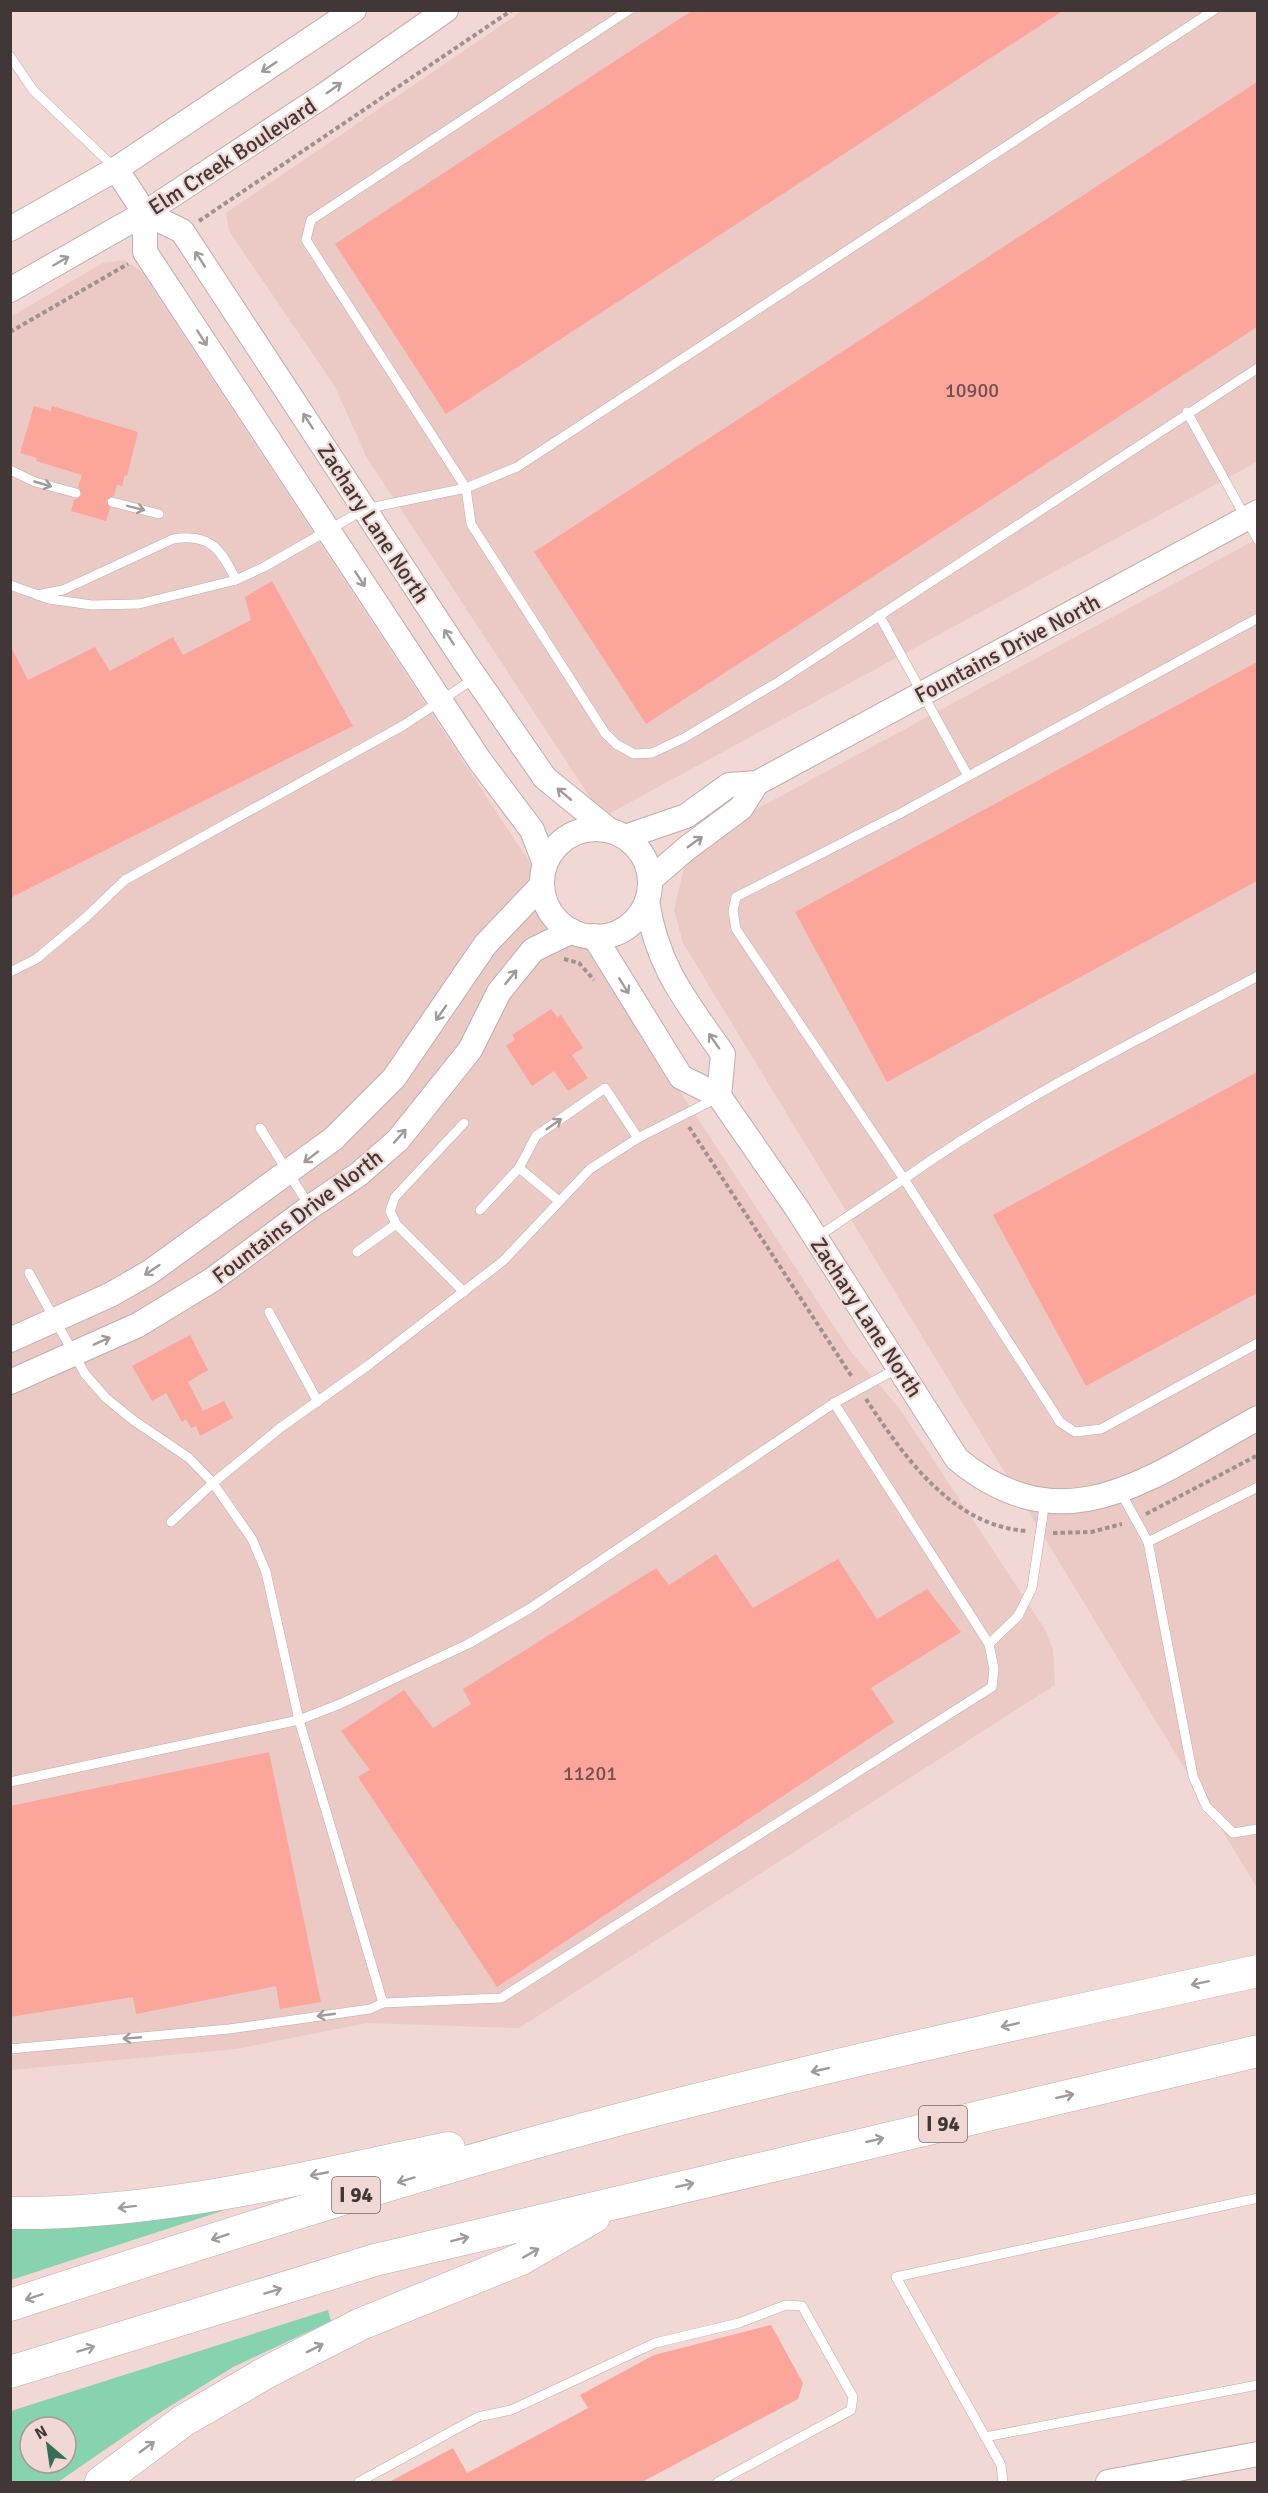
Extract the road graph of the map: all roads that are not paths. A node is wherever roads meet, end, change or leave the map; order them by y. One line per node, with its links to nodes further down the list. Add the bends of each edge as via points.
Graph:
1 (354, 10): 6 (street, one-way to 6)
2 (446, 10): 7 (street, Elm Creek Boulevard, one-way to 2)
3 (629, 10): 13 (lane, via 311,220 306,240)
4 (1214, 10): 13 (lane, via 517,467)
5 (10, 56): 6 (lane, via 33,90)
6 (116, 169): 7 (street); 8 (street)
7 (145, 213): 9 (street, Elm Creek Boulevard, one-way to 7); 16 (street, Zachary Lane North, one-way to 7, via 182,231); 19 (street, Zachary Lane North, one-way to 19, via 145,252)
8 (10, 229)
9 (10, 290)
10 (1257, 368): 11 (lane)
11 (1187, 412): 18 (lane); 24 (lane)
12 (10, 470): 14 (lane, one-way to 14, via 34,482)
13 (466, 488): 16 (lane); 24 (lane, via 471,524 605,733 633,754 652,753 684,738)
14 (76, 493)
15 (112, 502): 17 (lane, one-way to 17)
16 (365, 508): 19 (lane); 26 (street, Zachary Lane North, one-way to 16)
17 (159, 514)
18 (1252, 515): 20 (lane); 27 (street, Fountains Drive North)
19 (328, 530): 21 (lane); 28 (street, Zachary Lane North, one-way to 28)
20 (1257, 540)
21 (236, 579): 23 (lane, via 139,604 92,605); 23 (lane, via 224,555 207,541 190,536 173,539 63,590)
22 (10, 585): 23 (lane)
23 (34, 595)
24 (879, 615): 27 (lane)
25 (1257, 618): 29 (lane)
26 (475, 678): 28 (lane); 31 (street, Zachary Lane North, one-way to 26, via 545,778)
27 (922, 694): 29 (lane); 30 (street, Fountains Drive North)
28 (441, 700): 32 (street, Zachary Lane North, via 480,761 532,830); 35 (lane, via 404,725 125,880 36,959)
29 (968, 776): 43 (lane, via 736,897 733,911 736,929)
30 (757, 783): 31 (street, Fountains Drive North, via 729,785 686,816); 33 (street, Fountains Drive North, one-way to 30, via 687,848 741,808)
31 (617, 834): 32 (street, via 586,830 564,839 553,850); 33 (street, via 638,848 646,863)
32 (543, 875): 34 (street, via 551,912); 42 (street, Fountains Drive North, one-way to 42, via 485,945 394,1078 333,1139)
33 (648, 890): 34 (street, via 638,916 626,927 610,934); 37 (street, one-way to 33, via 723,1054 671,980 657,947)
34 (583, 934): 37 (street, Zachary Lane North, one-way to 37, via 681,1077); 45 (street, Fountains Drive North, one-way to 34, via 359,1174 398,1140 470,1050 499,992 533,950)
35 (10, 972)
36 (1257, 976): 43 (lane, via 1054,1085 957,1142)
37 (719, 1096): 40 (lane); 48 (street, Zachary Lane North)
38 (464, 1123): 47 (lane, via 395,1197 390,1211)
39 (260, 1128): 42 (lane)
40 (638, 1138): 41 (lane, one-way to 40, via 536,1136 605,1088); 44 (lane, via 590,1169)
41 (519, 1168): 44 (lane); 46 (lane)
42 (288, 1174): 45 (lane); 53 (street, Fountains Drive North, one-way to 53, via 150,1272)
43 (904, 1179): 48 (lane); 55 (lane, via 1060,1422 1075,1432 1101,1429)
44 (559, 1202): 51 (lane, via 503,1261)
45 (310, 1207): 56 (street, Fountains Drive North, one-way to 45, via 138,1325 212,1280)
46 (480, 1210)
47 (396, 1224): 49 (lane); 51 (lane)
48 (816, 1238): 57 (street, Zachary Lane North)
49 (357, 1252)
50 (29, 1273): 53 (lane)
51 (464, 1292): 59 (lane)
52 (269, 1312): 59 (lane)
53 (54, 1320): 54 (street, Fountains Drive North); 56 (lane)
54 (10, 1340)
55 (1257, 1343)
56 (73, 1354): 58 (street, Fountains Drive North); 62 (lane, via 106,1398 189,1458)
57 (900, 1367): 60 (lane); 65 (street, Zachary Lane North, via 957,1459 981,1478 1007,1491)
58 (10, 1382)
59 (318, 1402): 62 (lane)
60 (834, 1403): 68 (lane); 69 (lane, via 529,1609 468,1644)
61 (1257, 1418): 64 (street, Zachary Lane North)
62 (213, 1483): 66 (lane); 69 (lane, via 252,1539 266,1572)
63 (1257, 1487): 67 (lane)
64 (1120, 1491): 65 (street, Zachary Lane North, via 1094,1499); 67 (lane)
65 (1045, 1501): 68 (lane, via 1032,1588 1018,1616)
66 (171, 1522)
67 (1148, 1542): 71 (lane, via 1193,1776 1206,1806 1233,1833)
68 (989, 1644): 73 (lane, via 994,1669 992,1687 501,1998)
69 (299, 1720): 70 (lane); 73 (lane)
70 (10, 1782)
71 (1257, 1829)
72 (1257, 1971): 76 (highway, I 94, one-way to 76)
73 (383, 2003): 74 (lane, one-way to 74, via 370,2009 229,2029)
74 (10, 2049)
75 (1257, 2051): 77 (highway, I 94, one-way to 75)
76 (706, 2097): 79 (highway, one-way to 79, via 209,2195 85,2212); 80 (highway, I 94, one-way to 80, via 273,2219)
77 (628, 2198): 81 (highway, I 94, one-way to 77, via 375,2260); 85 (highway, one-way to 77, via 183,2421 267,2372 361,2324 520,2259)
78 (1257, 2198): 83 (lane, via 896,2277)
79 (10, 2213)
80 (10, 2305)
81 (10, 2372)
82 (1257, 2385): 83 (lane)
83 (985, 2437): 88 (lane, via 1001,2465)
84 (1257, 2454): 89 (street)
85 (101, 2482)
86 (359, 2482): 87 (lane, via 478,2417 511,2410 655,2343 739,2324 786,2305 802,2306 853,2397 850,2410)
87 (718, 2482)
88 (1004, 2482)
89 (1108, 2482)

